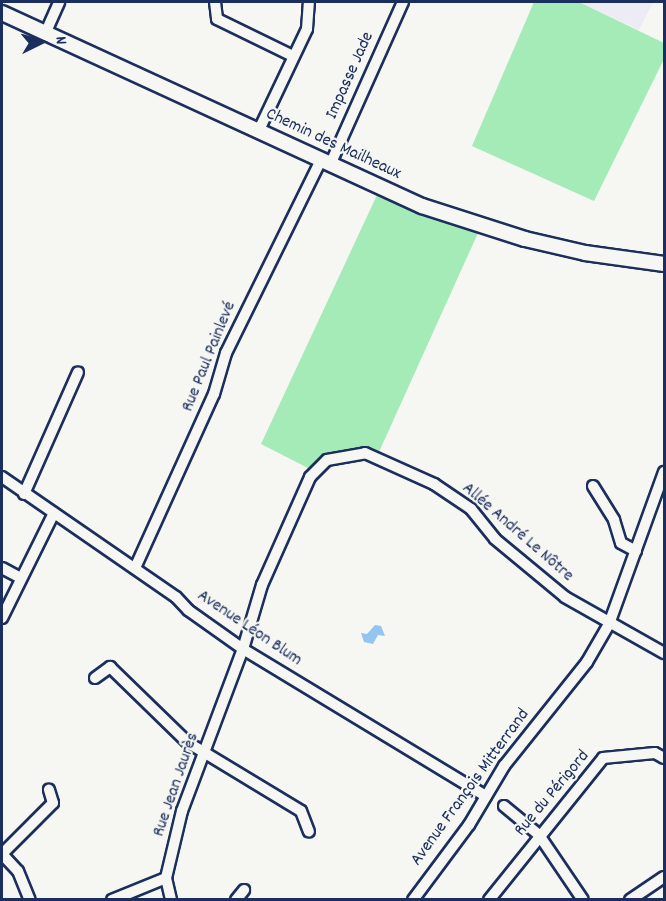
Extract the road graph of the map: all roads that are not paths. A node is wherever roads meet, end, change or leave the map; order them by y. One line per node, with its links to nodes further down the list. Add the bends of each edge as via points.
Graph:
1 (59, 2): 6 (street)
2 (215, 2): 7 (street, via 217,20)
3 (309, 2): 7 (street, via 307,28)
4 (403, 2): 9 (street, Impasse Jade)
5 (2, 13): 6 (street, Chemin des Mailheaux)
6 (45, 34): 8 (street, Chemin des Mailheaux)
7 (293, 56): 8 (street)
8 (259, 130): 9 (street, Chemin des Mailheaux)
9 (325, 162): 10 (street, Chemin des Mailheaux, via 422,206 525,239 585,253); 19 (street, Rue Paul Painlevé, via 226,353 214,394)
10 (664, 264)
11 (78, 372): 15 (street)
12 (664, 472): 17 (street, Avenue François Mitterrand)
13 (2, 477): 15 (street, Avenue Léon Blum)
14 (593, 486): 17 (street, via 614,520 621,543)
15 (24, 494): 16 (street, Avenue Léon Blum)
16 (54, 513): 19 (street, Avenue Léon Blum); 20 (street)
17 (636, 551): 22 (street, Avenue François Mitterrand)
18 (2, 568): 20 (street)
19 (135, 568): 23 (street, Avenue Léon Blum)
20 (21, 578): 21 (street)
21 (2, 618)
22 (609, 624): 23 (street, Allée André Le Nôtre, via 565,597 495,539 471,509 434,484 378,458 354,453 327,460 310,477 261,585); 24 (street, Allée André Le Nôtre); 29 (street, Avenue François Mitterrand, via 587,662 504,766)
23 (243, 648): 26 (street, Rue Jean Jaurès); 29 (street, Avenue Léon Blum)
24 (664, 653)
25 (95, 678): 26 (street, via 110,667 187,742)
26 (205, 752): 31 (street, via 301,811); 35 (street, Rue Jean Jaurès, via 182,811)
27 (664, 758): 32 (street, Rue du Périgord, via 655,753 603,758)
28 (49, 790): 33 (street, via 52,803)
29 (486, 796): 39 (street, Avenue François Mitterrand)
30 (504, 806): 32 (street)
31 (309, 832)
32 (539, 835): 40 (street, Rue du Périgord); 41 (street)
33 (2, 854): 36 (street, via 18,871)
34 (664, 877): 42 (street)
35 (166, 878): 37 (street); 38 (street)
36 (30, 900)
37 (112, 900)
38 (171, 900)
39 (413, 900)
40 (489, 900)
41 (583, 900)
42 (630, 900)

